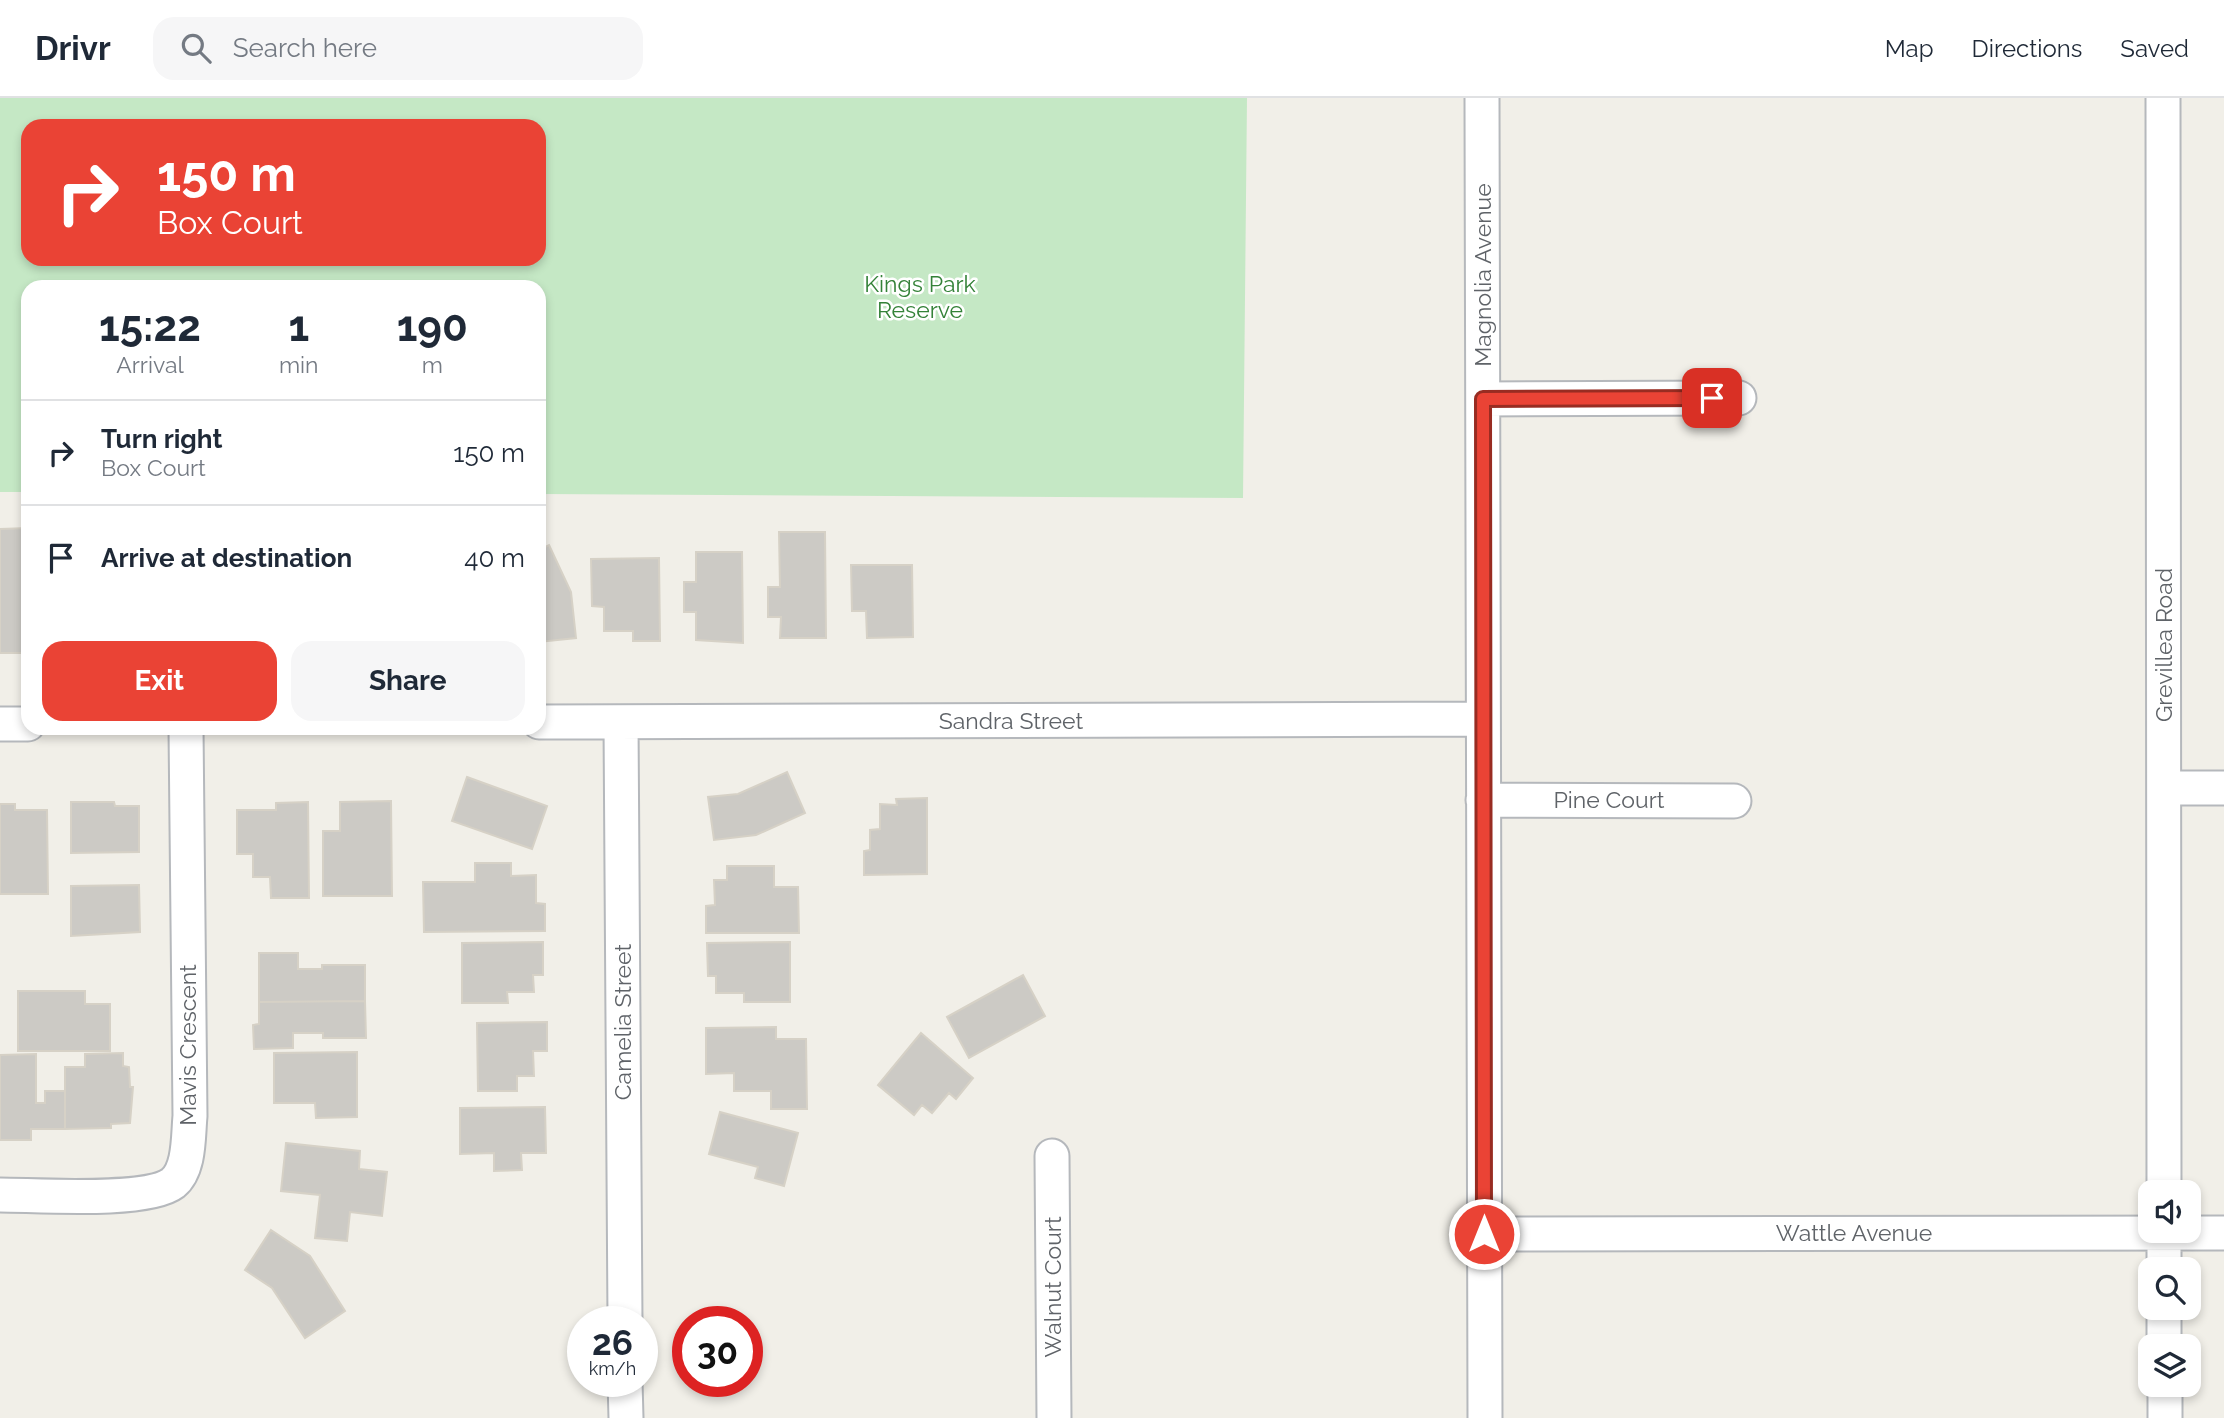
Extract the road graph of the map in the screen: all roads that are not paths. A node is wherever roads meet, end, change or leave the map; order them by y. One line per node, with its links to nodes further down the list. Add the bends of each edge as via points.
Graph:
1 (1482, 98): 4 (street, Magnolia Avenue)
2 (2163, 98): 11 (street, Grevillea Road)
3 (1740, 398): 4 (street)
4 (1483, 399): 5 (street, Magnolia Avenue)
5 (1482, 719): 7 (street, Sandra Street); 13 (street, Magnolia Avenue)
6 (546, 722): 7 (street, Sandra Street)
7 (621, 722): 22 (street, Camelia Street)
8 (0, 724): 9 (street)
9 (21, 724)
10 (186, 735): 17 (street, Mavis Crescent, via 187,1155 174,1182 151,1193)
11 (2164, 788): 12 (street); 16 (street, Grevillea Road)
12 (2224, 788)
13 (1483, 800): 14 (street, Pine Court); 21 (street, Magnolia Avenue)
14 (1734, 801)
15 (1052, 1156): 26 (street, Walnut Court)
16 (2164, 1180)
17 (0, 1195)
18 (2138, 1231): 21 (street, Wattle Avenue)
19 (2201, 1232): 20 (street, Wattle Avenue)
20 (2224, 1233)
21 (1484, 1234): 27 (street, Magnolia Avenue)
22 (625, 1306)
23 (625, 1397): 25 (street)
24 (2165, 1397): 28 (street)
25 (626, 1418)
26 (1054, 1418)
27 (1485, 1418)
28 (2165, 1418)

